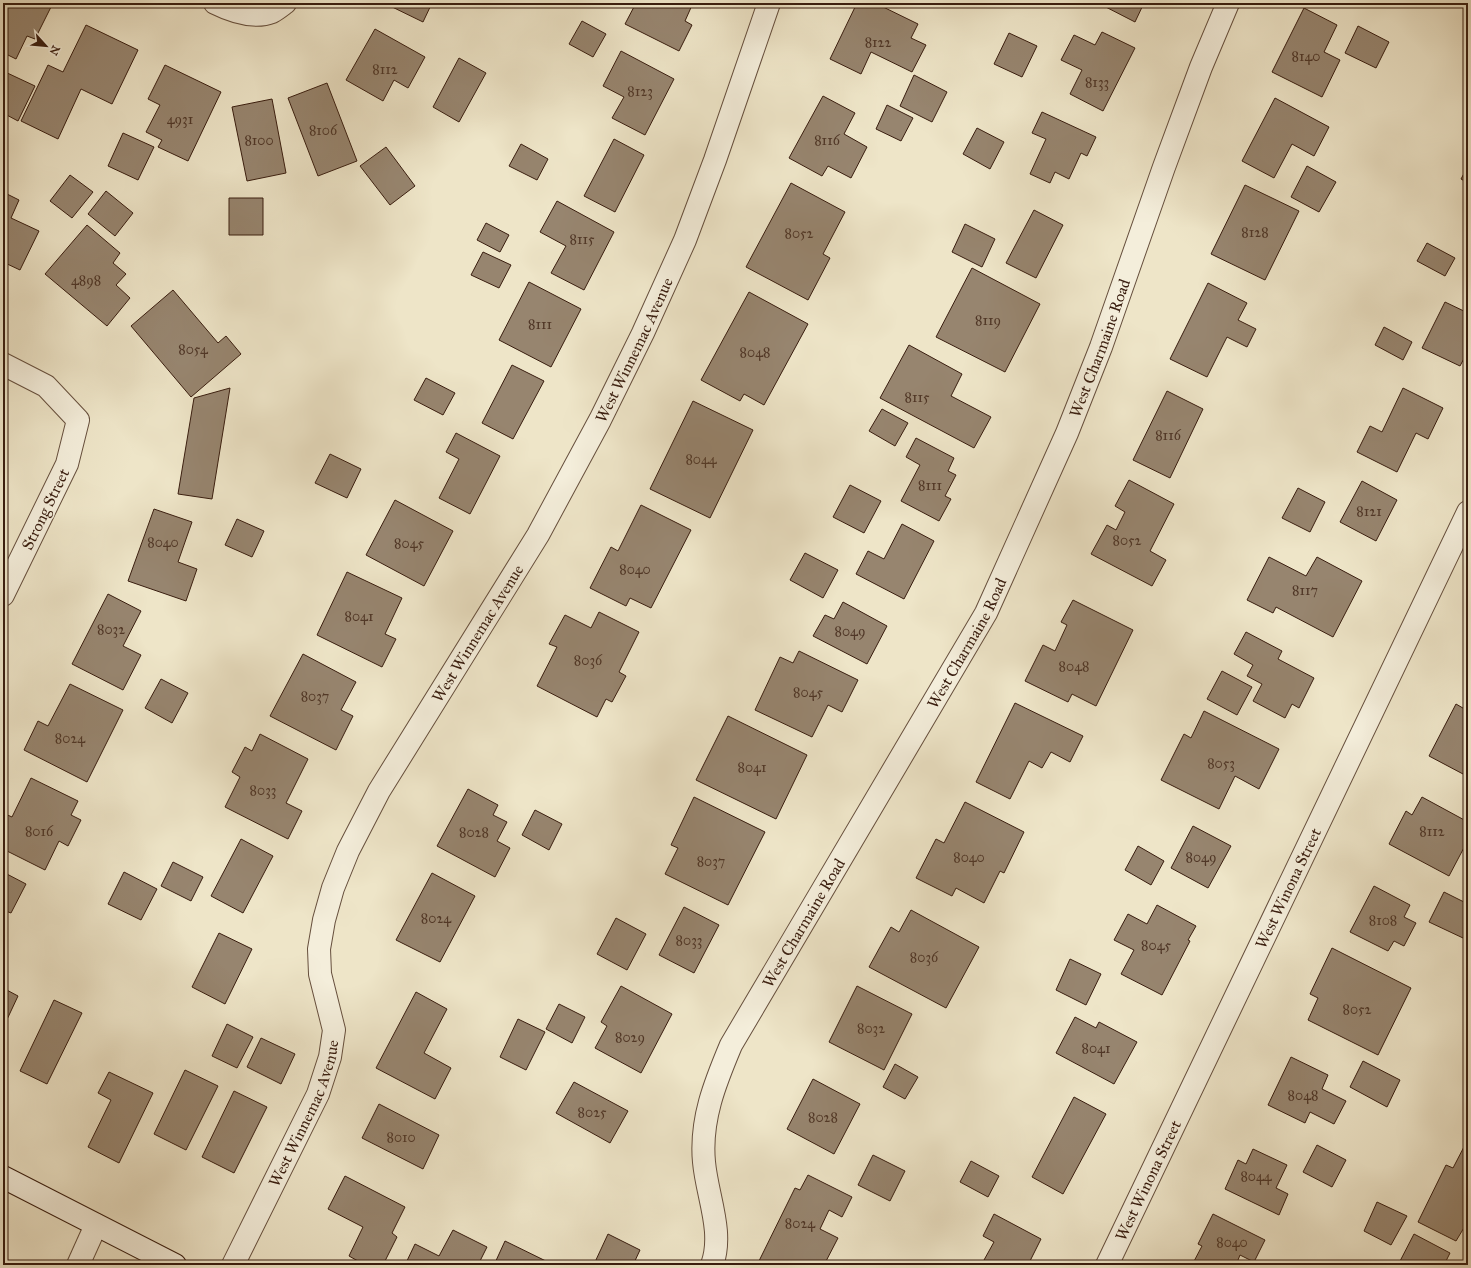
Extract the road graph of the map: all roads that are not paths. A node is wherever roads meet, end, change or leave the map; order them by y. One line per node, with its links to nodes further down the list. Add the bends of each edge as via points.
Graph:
1 (215, 3): 4 (street, via 251,15)
2 (769, 3): 12 (street, West Winnemac Avenue, via 685,240 643,333 538,536 379,791 348,851 333,888 319,949 320,974 334,1030 330,1058 318,1094)
3 (1228, 3): 13 (street, West Charmaine Road, via 1166,160 1102,347 1035,506 986,613 731,1045 714,1084 703,1125 704,1162 717,1235)
4 (278, 8)
5 (3, 364): 7 (street, Strong Street, via 46,386 78,420 67,464)
6 (1468, 512): 14 (street, West Winona Street)
7 (3, 595)
8 (3, 1177): 9 (street)
9 (96, 1225): 10 (street); 11 (street)
10 (78, 1265)
11 (175, 1265)
12 (233, 1265)
13 (712, 1265)
14 (1107, 1265)

